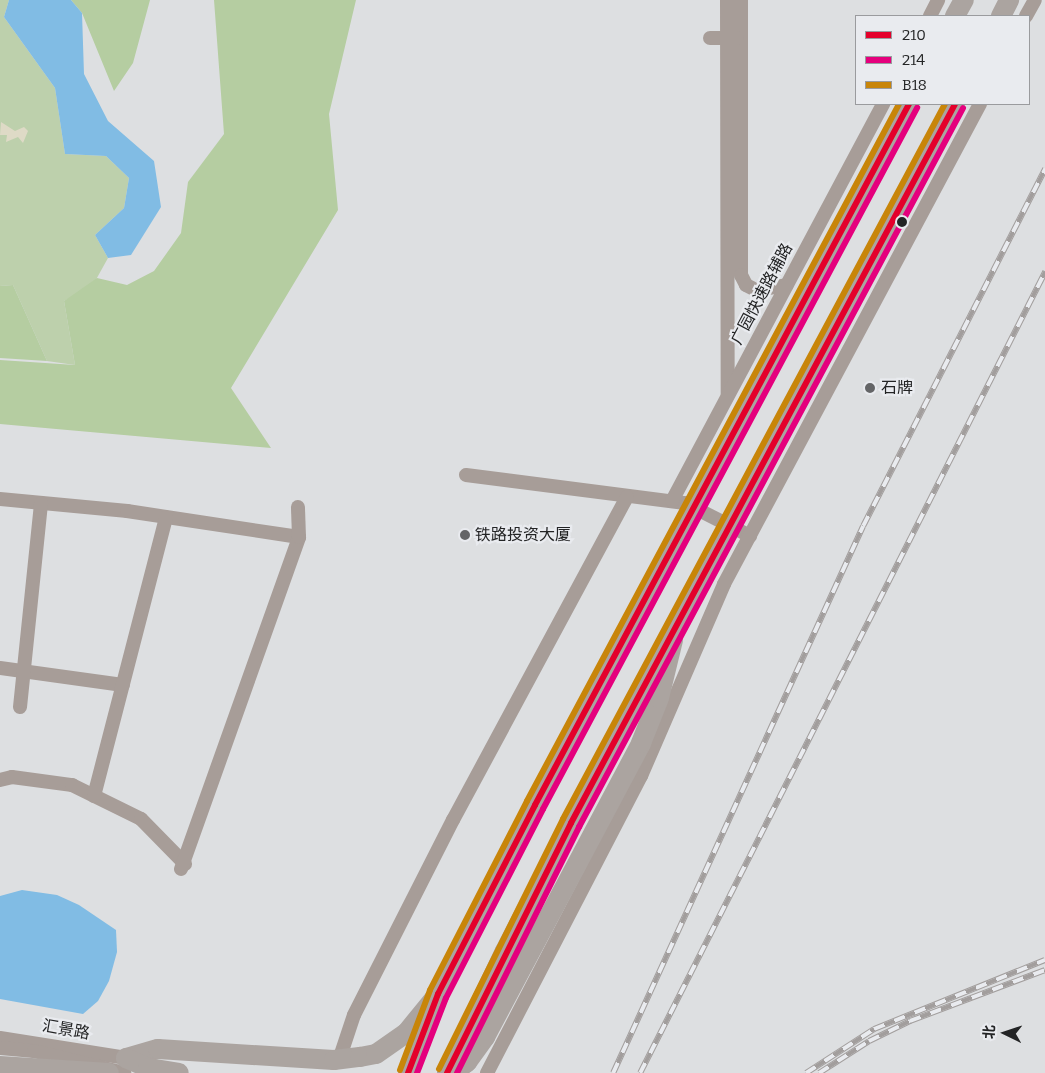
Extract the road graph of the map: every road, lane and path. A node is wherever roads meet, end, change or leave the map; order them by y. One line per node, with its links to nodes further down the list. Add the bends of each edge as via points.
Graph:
1 (727, 0): 12 (street)
2 (741, 0): 12 (street)
3 (938, 0): 7 (street)
4 (964, 0): 8 (highway)
5 (1009, 0): 9 (highway)
6 (1035, 0): 10 (street)
7 (930, 15)
8 (956, 15)
9 (1002, 15)
10 (1027, 15)
11 (710, 38): 12 (street)
12 (734, 38): 17 (street, via 741,275 744,284 753,290); 18 (street)
13 (882, 105): 17 (street, 广园快速路辅路)
14 (908, 105): 35 (highway, bridge, via 535,805)
15 (953, 105): 28 (highway, bridge)
16 (979, 105): 26 (street)
17 (787, 285): 18 (street, 广园快速路辅路)
18 (728, 397): 22 (street, 广园快速路辅路)
19 (466, 475): 20 (street)
20 (628, 497): 22 (street); 38 (street, via 449,829 352,1020)
21 (0, 499): 23 (street)
22 (672, 501): 26 (street, via 696,508)
23 (41, 503): 25 (street); 30 (street)
24 (298, 507): 27 (street)
25 (166, 517): 27 (street); 31 (street)
26 (750, 536): 45 (street, via 717,598 641,776)
27 (299, 537): 34 (street, via 183,866 141,820)
28 (677, 626): 43 (highway, bridge, via 505,951); 44 (highway, bridge, via 659,698 641,743 485,1038 467,1062)
29 (0, 668): 30 (street)
30 (22, 670): 31 (street); 32 (street)
31 (123, 685): 34 (street)
32 (20, 706)
33 (0, 780): 34 (street, via 12,778 72,785)
34 (94, 796)
35 (438, 994): 38 (highway, via 393,1044 376,1054); 42 (highway)
36 (0, 1038): 39 (street, 汇景路)
37 (0, 1060): 39 (street, via 34,1051); 40 (highway)
38 (339, 1060): 39 (highway, via 158,1049)
39 (125, 1066): 41 (highway)
40 (109, 1073)
41 (179, 1073)
42 (408, 1073)
43 (447, 1073)
44 (452, 1073)
45 (487, 1073)

